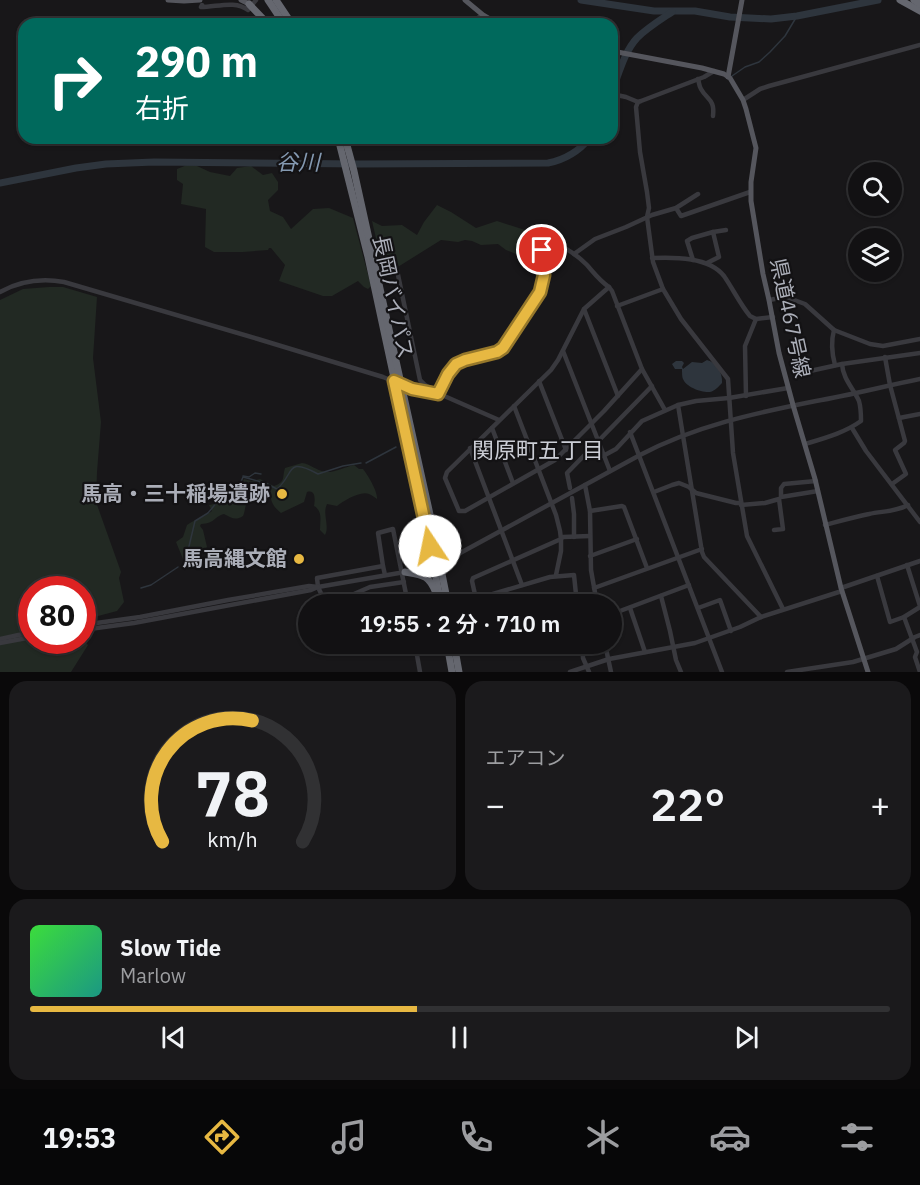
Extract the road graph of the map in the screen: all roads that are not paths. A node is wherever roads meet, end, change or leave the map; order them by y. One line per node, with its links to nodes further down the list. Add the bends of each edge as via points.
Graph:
1 (168, 0): 6 (main road)
2 (268, 0): 5 (highway)
3 (465, 0): 10 (main road)
4 (900, 0): 9 (highway)
5 (276, 2): 12 (highway); 13 (highway)
6 (201, 3): 7 (street, via 201,7 210,7 236,3 248,10)
7 (248, 3): 11 (highway)
8 (741, 3): 19 (main road)
9 (917, 6)
10 (483, 15): 14 (street); 15 (main road)
11 (262, 18)
12 (282, 18)
13 (288, 18)
14 (478, 18)
15 (488, 18)
16 (920, 45): 22 (street, via 769,86)
17 (618, 52): 18 (main road)
18 (714, 71): 19 (main road); 20 (street)
19 (728, 76): 22 (main road, 県道467号線)
20 (698, 79): 23 (street); 24 (street, via 711,102)
21 (618, 96): 23 (street)
22 (743, 100): 29 (main road, 県道467号線, via 756,148)
23 (638, 102): 32 (street)
24 (713, 116)
25 (342, 144): 28 (highway, 長岡バイパス)
26 (346, 144): 28 (highway, 長岡バイパス)
27 (354, 144): 28 (street)
28 (346, 150): 59 (highway, 長岡バイパス)
29 (750, 192): 31 (street, via 681,216); 43 (main road, 県道467号線)
30 (698, 194): 31 (street)
31 (675, 208): 32 (street)
32 (647, 217): 35 (street, via 595,239); 36 (street)
33 (726, 230): 34 (street)
34 (713, 232): 37 (street, via 687,241); 38 (street, via 719,257)
35 (574, 254): 40 (street); 63 (street, via 554,243 546,245 542,250 544,275 540,292 506,345 497,352 456,364)
36 (652, 258): 37 (street); 41 (street)
37 (693, 261): 38 (street)
38 (707, 263): 47 (street, via 721,273 748,314)
39 (397, 270): 63 (street, via 420,380)
40 (609, 287): 44 (street); 45 (street)
41 (663, 289): 44 (street); 67 (street, via 726,375)
42 (0, 292): 59 (street, via 24,282 64,282)
43 (769, 300): 46 (main road, 県道467号線); 48 (street, via 786,297 805,304)
44 (617, 306): 55 (street)
45 (584, 309): 50 (street); 65 (street)
46 (773, 317): 47 (street); 62 (main road, 県道467号線)
47 (756, 319): 66 (street, via 745,346)
48 (834, 330): 49 (street, via 878,346); 54 (street)
49 (920, 339)
50 (563, 351): 58 (street); 76 (street)
51 (920, 353): 52 (street)
52 (885, 357): 53 (street); 61 (street)
53 (842, 364): 54 (street); 64 (street)
54 (835, 365): 56 (street)
55 (642, 369): 60 (street); 65 (street)
56 (810, 371)
57 (920, 379): 61 (street)
58 (539, 381): 70 (street); 84 (street)
59 (398, 383): 63 (street); 116 (highway, 長岡バイパス)
60 (652, 386): 71 (street); 81 (street)
61 (890, 386): 64 (street); 73 (street)
62 (788, 388): 66 (street); 69 (main road, 県道467号線)
63 (439, 392): 74 (street)
64 (854, 393): 69 (street); 78 (street, via 861,408 861,421)
65 (618, 396): 76 (street)
66 (746, 396): 67 (street)
67 (729, 398): 68 (street); 75 (street)
68 (678, 405): 71 (street); 80 (street)
69 (793, 405): 75 (street); 82 (main road, 県道467号線)
70 (514, 406): 74 (street); 87 (street)
71 (665, 410): 79 (street)
72 (920, 414): 73 (street)
73 (899, 418): 91 (street, via 905,441 895,453 906,474)
74 (499, 420): 77 (street)
75 (730, 420): 80 (street); 100 (street)
76 (591, 424): 81 (street); 84 (street)
77 (492, 428): 83 (street); 90 (street)
78 (852, 428): 82 (street); 91 (street)
79 (630, 432): 85 (street); 86 (street, via 616,449)
80 (684, 435): 85 (street); 93 (street)
81 (598, 442): 86 (street); 96 (street, via 567,473)
82 (805, 444): 89 (main road, 県道467号線)
83 (471, 448): 97 (street); 97 (street, via 447,471 445,478 459,511)
84 (566, 450): 87 (street)
85 (640, 455): 88 (street); 95 (street)
86 (603, 456): 88 (street)
87 (538, 470): 90 (street); 99 (street)
88 (609, 471): 92 (street)
89 (816, 481): 94 (main road, 県道467号線); 98 (street, via 784,484)
90 (513, 483): 97 (street)
91 (892, 484): 101 (street)
92 (585, 485): 96 (street); 102 (street)
93 (692, 489): 95 (street, via 676,484); 100 (street); 111 (street)
94 (818, 491): 98 (street); 104 (main road, 県道467号線)
95 (654, 492): 113 (street)
96 (571, 493): 99 (street); 108 (street)
97 (489, 497): 105 (street)
98 (780, 497): 100 (street, via 765,503); 106 (street, via 783,529)
99 (552, 503): 105 (street); 109 (street)
100 (741, 504): 142 (street, via 749,542)
101 (908, 505): 103 (street); 104 (street)
102 (590, 511): 107 (street); 110 (street, via 624,507)
103 (920, 522)
104 (825, 525): 129 (main road, 県道467号線)
105 (502, 530): 114 (street); 116 (street)
106 (774, 530)
107 (590, 536): 108 (street); 112 (street)
108 (574, 537): 109 (street)
109 (561, 539): 114 (street); 122 (street)
110 (637, 539): 112 (street); 119 (street)
111 (702, 549): 113 (street); 145 (street, via 704,557)
112 (590, 556): 128 (street)
113 (678, 556): 119 (street); 126 (street)
114 (514, 560): 125 (street); 125 (street, via 473,578 476,599)
115 (920, 561): 117 (street)
116 (437, 565): 120 (street); 134 (highway, 長岡バイパス); 135 (highway, 長岡バイパス)
117 (908, 565): 123 (street); 139 (street)
118 (383, 566): 120 (street, via 378,533 393,529); 121 (street); 127 (street, via 316,578)
119 (647, 568): 128 (street)
120 (404, 572): 121 (street); 124 (street); 133 (highway, via 424,576)
121 (386, 575): 127 (street)
122 (556, 575): 125 (street); 136 (street, via 574,575)
123 (877, 576): 129 (street); 144 (street, via 890,622)
124 (404, 582): 131 (street, via 370,587); 132 (street)
125 (522, 585)
126 (689, 585): 138 (street); 141 (street)
127 (318, 587): 130 (street); 146 (street); 147 (street)
128 (594, 588): 137 (street)
129 (842, 590): 142 (street); 164 (main road, 県道467号線)
130 (321, 594)
131 (354, 594)
132 (406, 594)
133 (436, 594)
134 (439, 594)
135 (445, 594)
136 (576, 594)
137 (595, 594)
138 (661, 596): 140 (street); 156 (street)
139 (920, 607): 144 (street)
140 (630, 608): 143 (street); 157 (street)
141 (698, 608): 148 (street, via 720,600); 152 (street)
142 (783, 609): 145 (street)
143 (622, 611)
144 (904, 616): 153 (street)
145 (761, 617): 148 (street)
146 (96, 623)
147 (96, 628)
148 (731, 631): 152 (street)
149 (18, 635): 151 (street)
150 (920, 635): 153 (street)
151 (0, 639)
152 (709, 639): 156 (street); 173 (street)
153 (912, 639): 164 (street, via 896,649); 176 (street)
154 (18, 640): 155 (street)
155 (0, 644)
156 (674, 647): 157 (street); 172 (street)
157 (645, 652): 163 (street)
158 (417, 654): 167 (street)
159 (449, 654): 168 (highway)
160 (456, 654): 169 (highway)
161 (583, 654): 165 (street)
162 (608, 654): 163 (street)
163 (609, 659): 165 (street); 171 (street)
164 (863, 659): 166 (street); 175 (main road, 県道467号線)
165 (588, 669): 170 (street)
166 (823, 669): 174 (street)
167 (420, 672)
168 (452, 672)
169 (459, 672)
170 (570, 672)
171 (611, 672)
172 (681, 672)
173 (722, 672)
174 (787, 672)
175 (868, 672)
176 (920, 672)

